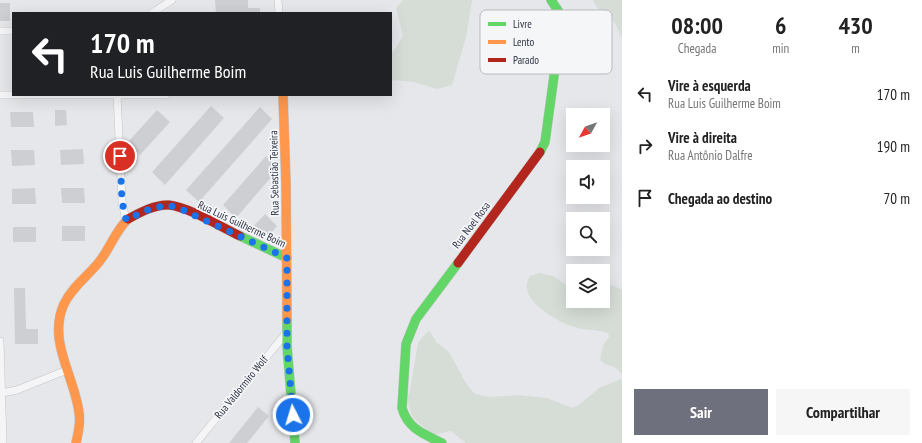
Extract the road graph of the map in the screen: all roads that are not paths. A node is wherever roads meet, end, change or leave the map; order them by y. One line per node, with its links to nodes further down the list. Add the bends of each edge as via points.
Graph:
1 (172, 0): 5 (street)
2 (278, 0): 6 (street)
3 (551, 0): 4 (street, Rua Noel Rosa)
4 (558, 10)
5 (154, 12)
6 (279, 12)
7 (0, 31): 8 (street)
8 (12, 31)
9 (554, 74): 25 (street, Rua Noel Rosa, via 544,142 539,155 416,319 406,344 402,408 404,417 410,426)
10 (0, 95): 11 (street)
11 (12, 95)
12 (117, 96): 14 (street, via 122,201)
13 (283, 96): 15 (street, Rua Sebastião Teixeira)
14 (126, 220): 15 (street, Rua Luis Guilherme Boim, via 150,209 168,205); 18 (street, via 93,271 66,301 60,315 59,332)
15 (287, 258): 16 (street, Rua Sebastião Teixeira)
16 (287, 332): 23 (street, Rua Valdormiro Wolf); 24 (street, Rua Sebastião Teixeira)
17 (0, 341): 19 (street)
18 (67, 370): 20 (street, via 17,390); 22 (street, via 79,403 81,418)
19 (1, 375): 20 (street)
20 (2, 393): 21 (street)
21 (3, 443)
22 (76, 443)
23 (196, 443)
24 (295, 443)
25 (442, 443)

